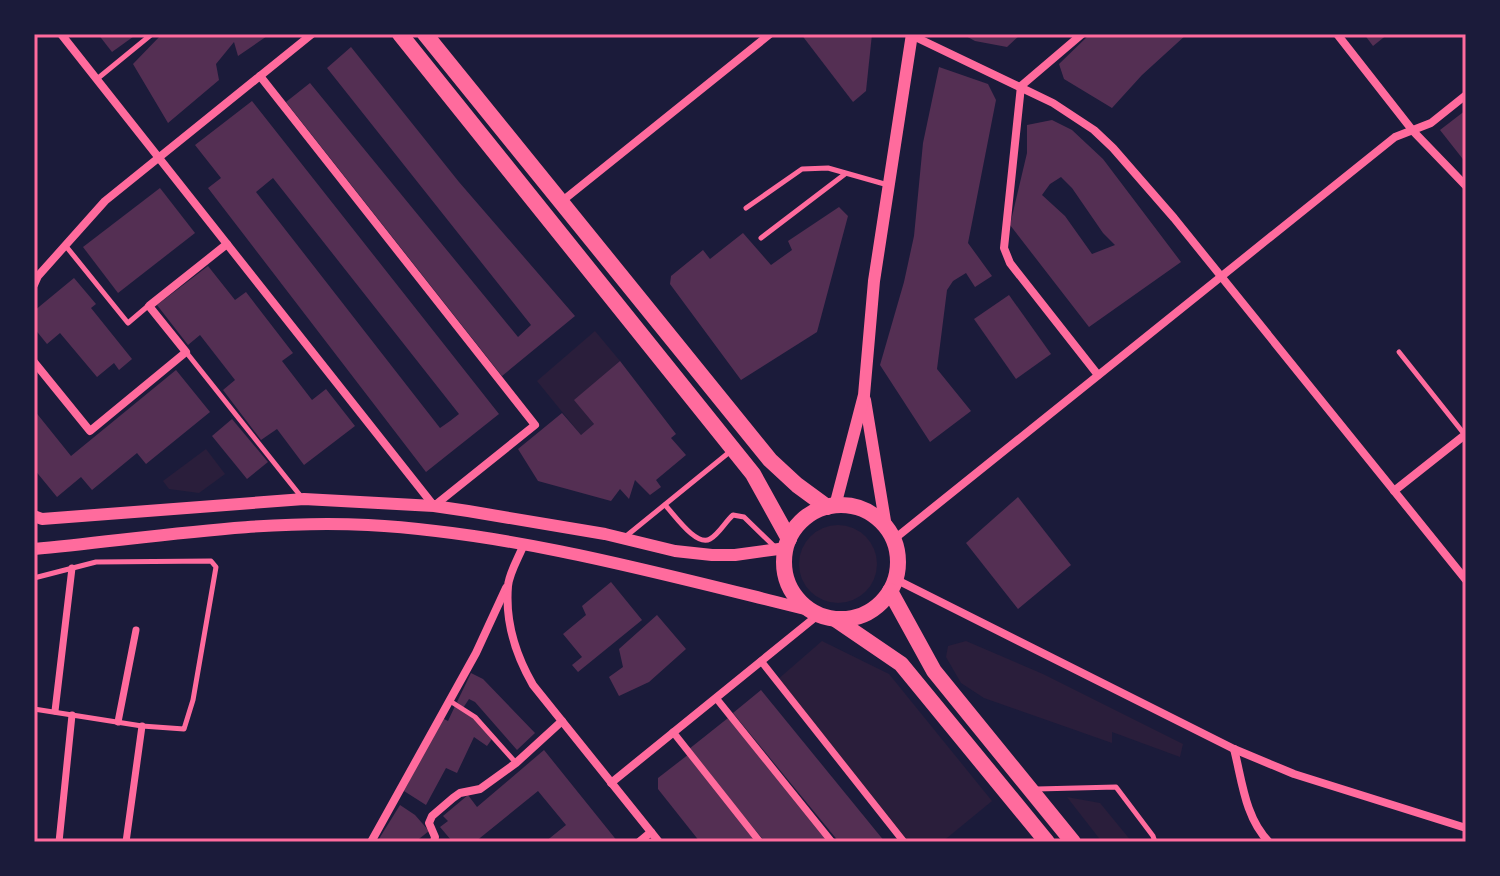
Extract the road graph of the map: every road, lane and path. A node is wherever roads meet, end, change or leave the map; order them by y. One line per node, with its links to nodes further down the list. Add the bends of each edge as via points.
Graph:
1 (61, 34): 11 (street)
2 (152, 34): 11 (lane)
3 (312, 34): 10 (street)
4 (400, 34): 33 (main road)
5 (425, 34): 19 (main road)
6 (770, 34): 19 (street)
7 (910, 34): 12 (street); 17 (street)
8 (1082, 34): 12 (street)
9 (1337, 34): 14 (street)
10 (260, 76): 15 (street); 37 (street, via 535,425)
11 (97, 79): 15 (street)
12 (1021, 86): 25 (street, via 1075,116 1113,148); 30 (street, via 1004,248 1010,263)
13 (1466, 95): 14 (street)
14 (1413, 131): 18 (street); 25 (street, via 1395,137)
15 (159, 157): 22 (street); 23 (street, via 105,201)
16 (846, 173): 17 (lane); 20 (lane, via 802,169); 21 (lane)
17 (889, 185): 31 (street)
18 (1466, 186)
19 (561, 202): 38 (main road, via 770,460)
20 (746, 208)
21 (761, 238)
22 (227, 244): 26 (street); 37 (street)
23 (65, 245): 24 (street); 26 (lane, via 128,323)
24 (35, 277)
25 (1222, 278): 30 (street); 34 (street)
26 (149, 306): 27 (street)
27 (186, 352): 29 (street, via 90,431); 35 (lane)
28 (1399, 352): 32 (lane)
29 (34, 362)
30 (1098, 375): 40 (street)
31 (864, 395): 38 (street); 40 (street)
32 (1466, 435): 34 (street)
33 (733, 449): 36 (lane); 44 (main road, via 753,474)
34 (1394, 491): 49 (street)
35 (304, 499): 37 (street); 39 (street)
36 (665, 505): 41 (lane); 42 (lane, via 695,538)
37 (434, 506): 41 (street)
38 (831, 506): 40 (main road, via 866,511); 44 (main road, via 800,523)
39 (34, 516)
40 (890, 534): 51 (main road, via 897,554)
41 (623, 539): 46 (street)
42 (711, 539): 44 (lane, via 733,515 744,517); 46 (lane)
43 (524, 544): 45 (street, via 365,524 198,531); 50 (street); 52 (street)
44 (784, 546): 46 (street); 52 (main road, via 789,583)
45 (34, 549)
46 (712, 555)
47 (72, 568): 48 (lane); 59 (street); 63 (lane, via 96,562 211,561 216,567 188,725 180,731)
48 (34, 578)
49 (1466, 580)
50 (508, 584): 57 (street); 61 (street, via 510,632 518,659)
51 (893, 585): 53 (main road, via 876,608 857,618); 65 (street); 68 (main road, via 934,671)
52 (813, 613): 53 (main road); 55 (street)
53 (835, 619): 80 (main road, via 901,664)
54 (136, 630): 62 (street)
55 (761, 661): 56 (street); 79 (street)
56 (716, 698): 64 (street); 78 (street)
57 (449, 701): 66 (lane, via 475,717); 73 (street)
58 (34, 709): 59 (lane)
59 (55, 711): 60 (lane)
60 (72, 715): 62 (lane); 71 (street)
61 (562, 721): 66 (street); 67 (street)
62 (118, 722): 63 (lane)
63 (142, 726): 72 (street)
64 (673, 732): 67 (street); 77 (street)
65 (1234, 749): 69 (street, via 1294,774); 83 (street, via 1250,812)
66 (516, 763): 74 (street, via 480,789 460,793 442,806 429,823)
67 (611, 783): 70 (street)
68 (1031, 789): 81 (main road); 82 (lane, via 1116,787)
69 (1466, 828)
70 (651, 832): 75 (street); 76 (street)
71 (59, 842)
72 (126, 842)
73 (371, 842)
74 (434, 842)
75 (639, 842)
76 (659, 842)
77 (760, 842)
78 (832, 842)
79 (904, 842)
80 (1047, 842)
81 (1073, 842)
82 (1155, 842)
83 (1269, 842)

